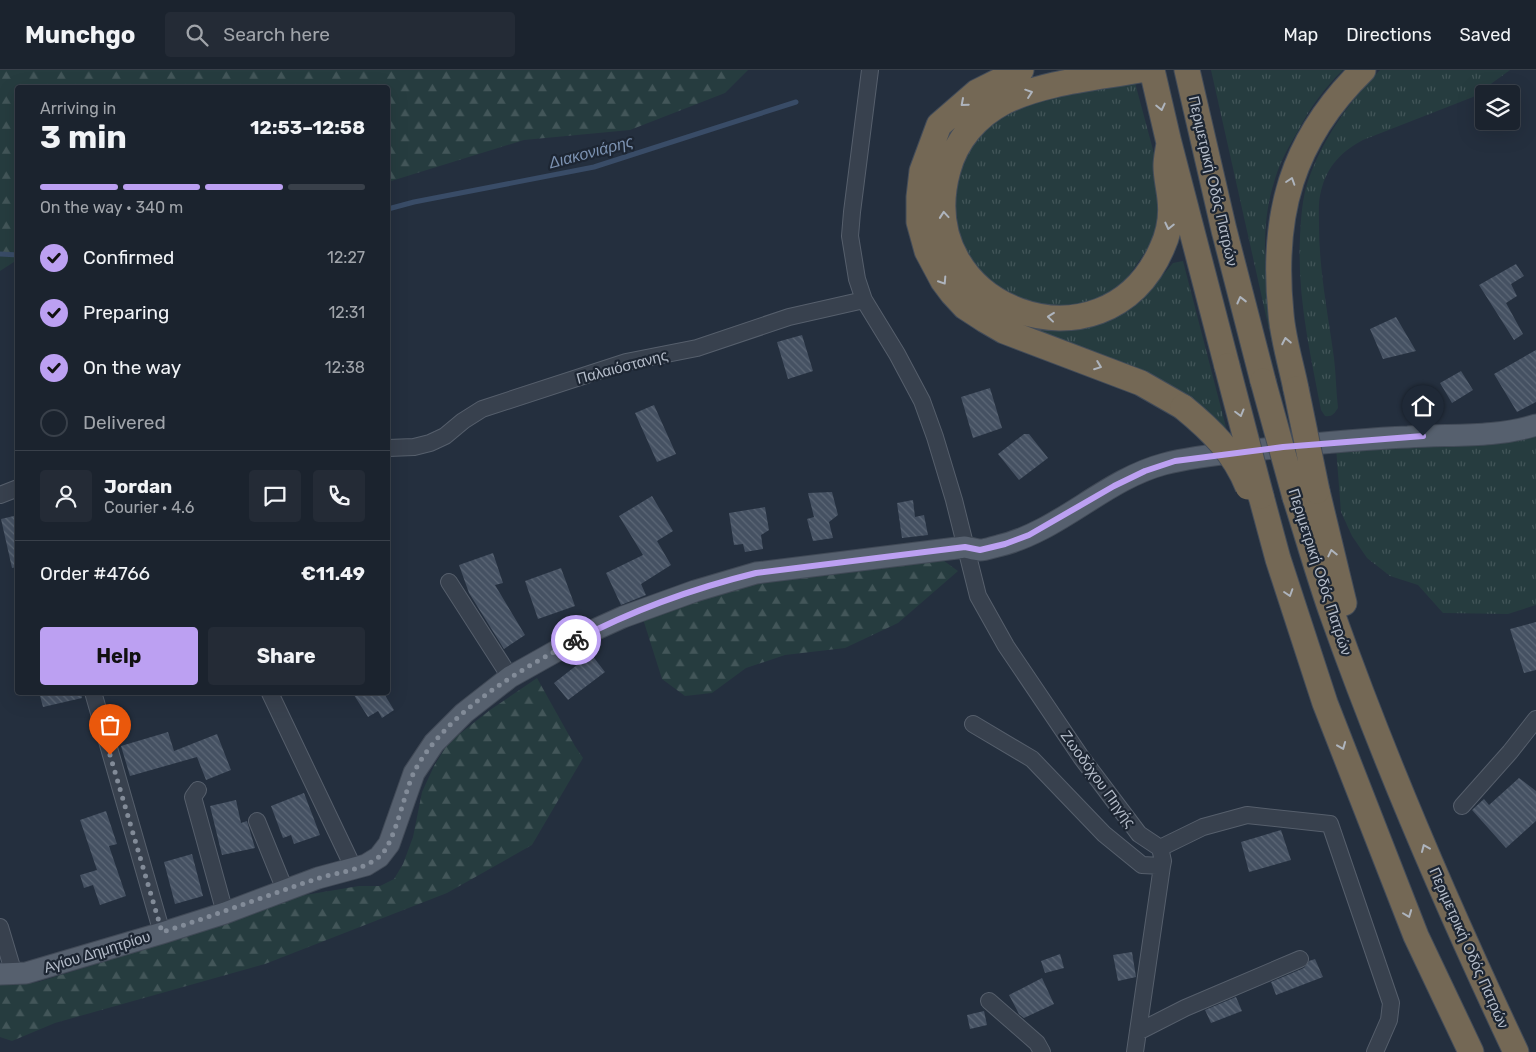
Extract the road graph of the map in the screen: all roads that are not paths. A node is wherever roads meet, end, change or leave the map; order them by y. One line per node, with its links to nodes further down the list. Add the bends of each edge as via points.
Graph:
1 (870, 70): 8 (street, Ζωοδόχου Πηγής, via 850,236)
2 (1021, 70): 14 (highway, one-way to 14, bridge, via 977,92 939,125 922,171 919,197 919,222 934,266 952,293 984,320 1004,331 1141,383 1183,407 1224,445)
3 (1140, 70): 7 (highway, one-way to 3, via 1166,165 1170,218 1163,247 1147,274 1102,310 1056,319 1014,309 976,285 955,257 945,226 944,184 957,146 968,129 1004,102 1032,91)
4 (1152, 70): 7 (highway, Περιμετρική Οδός Πατρών, one-way to 7)
5 (1187, 70): 12 (highway, Περιμετρική Οδός Πατρών, one-way to 5, bridge, via 1263,381)
6 (1362, 70): 12 (highway, one-way to 6, bridge, via 1296,389 1281,316 1278,252 1282,216 1298,160 1313,131 1337,97)
7 (1169, 143): 14 (highway, Περιμετρική Οδός Πατρών, one-way to 14, bridge, via 1227,366)
8 (864, 300): 10 (street, Παλαιόστανης, via 789,317 697,348 626,362 482,408 445,436 430,443); 15 (street, Ζωοδόχου Πηγής, via 922,401 954,500)
9 (1536, 425): 15 (main road, Αγίου Δημητρίου, via 1516,432 1330,442 1175,461 1114,486 1029,535 980,550)
10 (390, 448)
11 (15, 489): 13 (street)
12 (1306, 494): 39 (highway, Περιμετρική Οδός Πατρών, one-way to 12, via 1418,833 1332,615)
13 (0, 495)
14 (1256, 495): 38 (highway, one-way to 38, via 1325,703 1416,936)
15 (965, 547): 17 (main road, Αγίου Δημητρίου, via 756,573 724,581 592,631); 25 (street, Ζωοδόχου Πηγής, via 978,596 1017,663 1115,804)
16 (449, 582): 17 (street)
17 (510, 677): 26 (main road, Αγίου Δημητρίου, via 464,713 434,743 414,772 385,851 366,865)
18 (94, 695): 30 (street)
19 (271, 695): 26 (street)
20 (1536, 718): 23 (street)
21 (973, 724): 25 (street, via 1032,759 1104,834 1142,865)
22 (198, 790): 28 (street, via 193,797)
23 (1462, 806)
24 (257, 821): 27 (street)
25 (1162, 858): 34 (street); 37 (street, via 1203,827 1247,815 1330,824 1391,1003 1389,1020)
26 (354, 869): 27 (main road, Αγίου Δημητρίου)
27 (285, 890): 28 (main road, Αγίου Δημητρίου)
28 (225, 912): 30 (main road, Αγίου Δημητρίου)
29 (0, 927): 32 (street)
30 (162, 932): 32 (main road, Αγίου Δημητρίου, via 26,973)
31 (1300, 959): 34 (street, via 1185,1008)
32 (7, 974)
33 (989, 1002): 35 (street, via 1037,1042)
34 (1138, 1032): 36 (street)
35 (1042, 1052)
36 (1135, 1052)
37 (1375, 1052)
38 (1471, 1052)
39 (1516, 1052)

